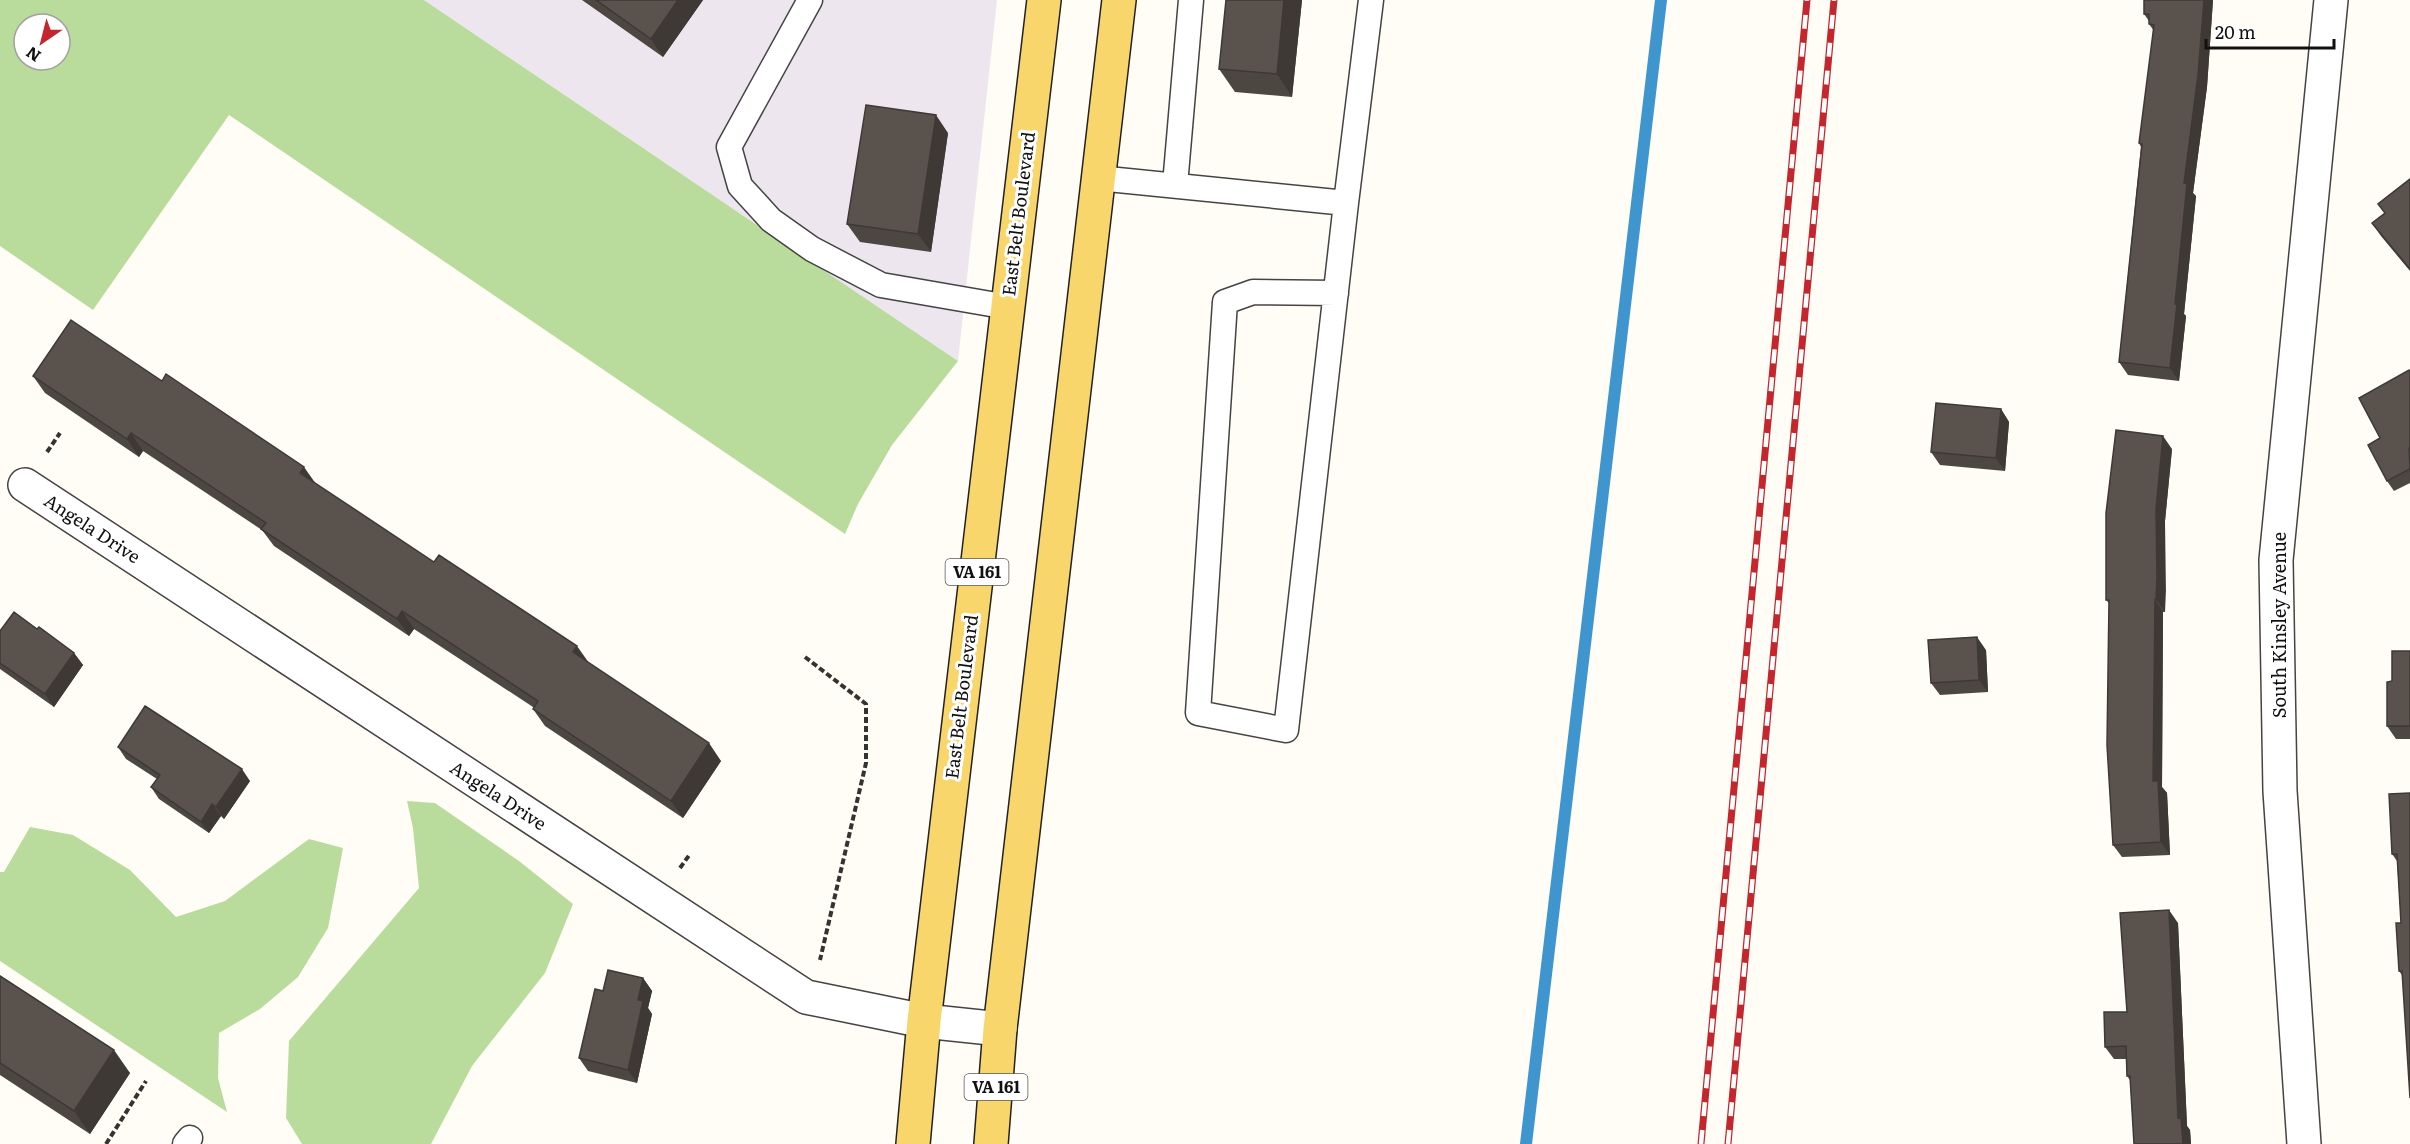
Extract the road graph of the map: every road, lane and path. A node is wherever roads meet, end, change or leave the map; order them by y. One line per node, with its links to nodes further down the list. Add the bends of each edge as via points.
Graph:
1 (810, 0): 11 (lane, via 729,147 740,186 771,220 812,249 882,285)
2 (1119, 0): 7 (main road, VA 161)
3 (1191, 0): 8 (lane)
4 (1371, 0): 9 (lane)
5 (2331, 0): 21 (street, South Kinsley Avenue, via 2276,560 2280,791)
6 (1038, 2): 11 (main road, East Belt Boulevard / VA 161)
7 (1098, 178): 8 (lane); 16 (main road, VA 161)
8 (1174, 185): 9 (lane)
9 (1346, 203): 10 (lane)
10 (1336, 293): 10 (lane, via 1286,730 1198,713 1225,302 1253,291)
11 (1008, 307): 15 (main road, East Belt Boulevard / VA 161)
12 (25, 485): 14 (street, Angela Drive)
13 (805, 657): 14 (path, via 866,704 866,763 819,964)
14 (806, 998): 15 (street, Angela Drive)
15 (924, 1021): 16 (street, Angela Drive); 19 (main road, East Belt Boulevard / VA 161)
16 (1000, 1029): 20 (main road, VA 161)
17 (146, 1081): 18 (path)
18 (106, 1144)
19 (913, 1144)
20 (991, 1144)
21 (2304, 1144)

